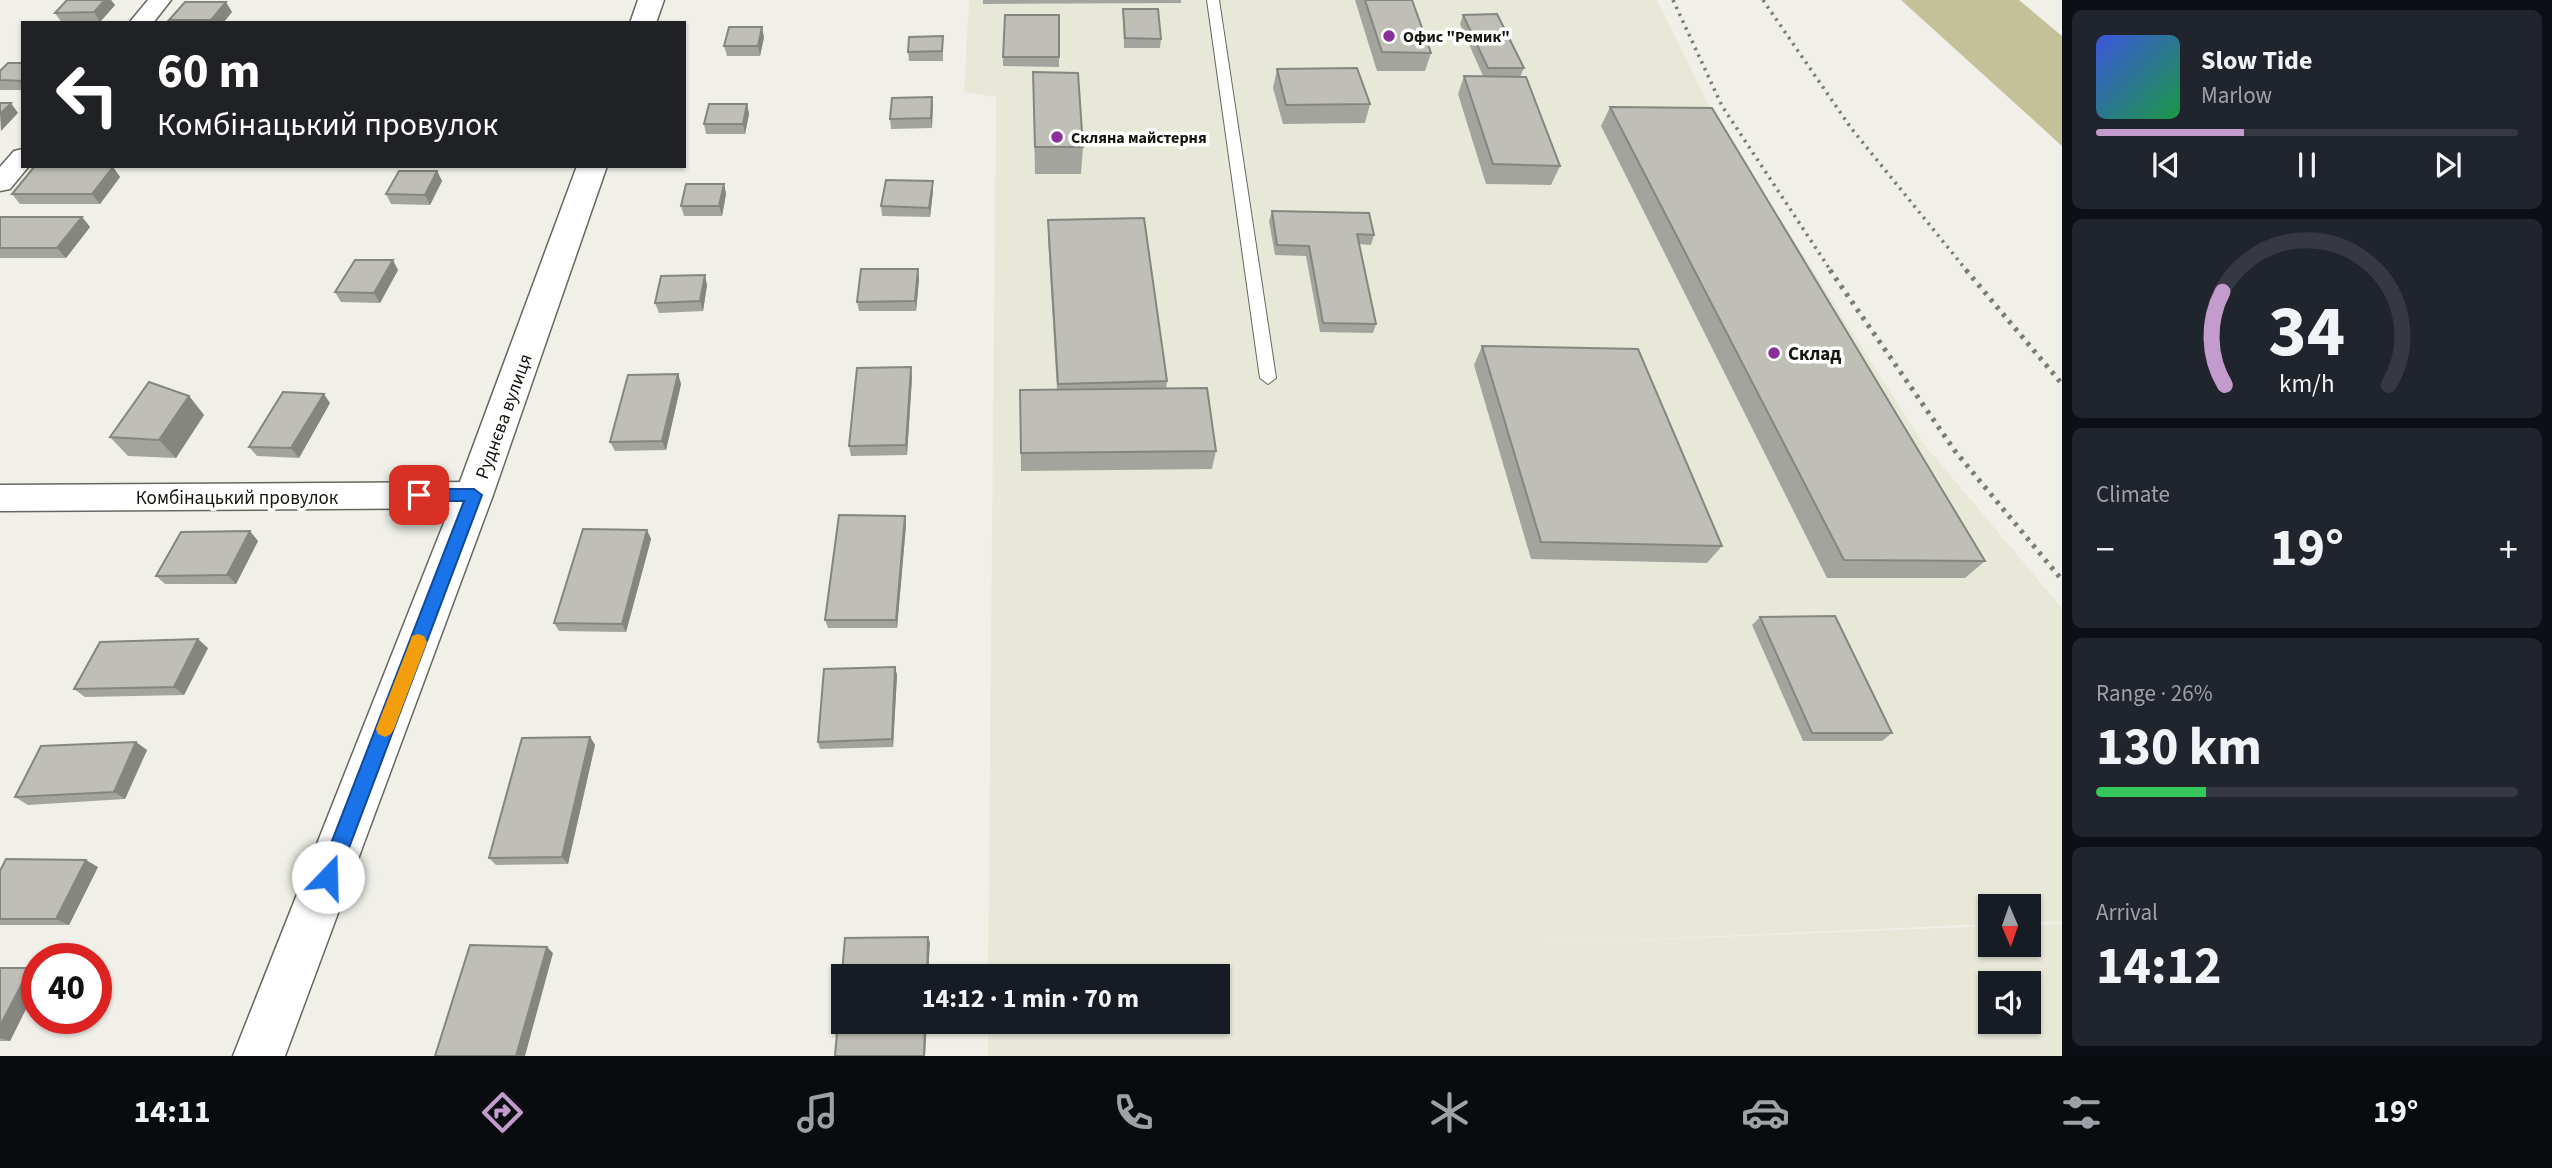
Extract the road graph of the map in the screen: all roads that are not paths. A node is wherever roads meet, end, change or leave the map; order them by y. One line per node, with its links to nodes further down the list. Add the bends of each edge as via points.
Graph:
1 (160, 0): 4 (street)
2 (651, 0): 5 (street)
3 (1213, 0): 9 (lane)
4 (142, 21)
5 (644, 21)
6 (21, 159): 8 (street)
7 (591, 168): 10 (street, Руднєва вулиця)
8 (0, 183)
9 (1268, 377)
10 (474, 495): 11 (street, Комбінацький провулок); 12 (street, Руднєва вулиця)
11 (0, 498)
12 (260, 1056)

